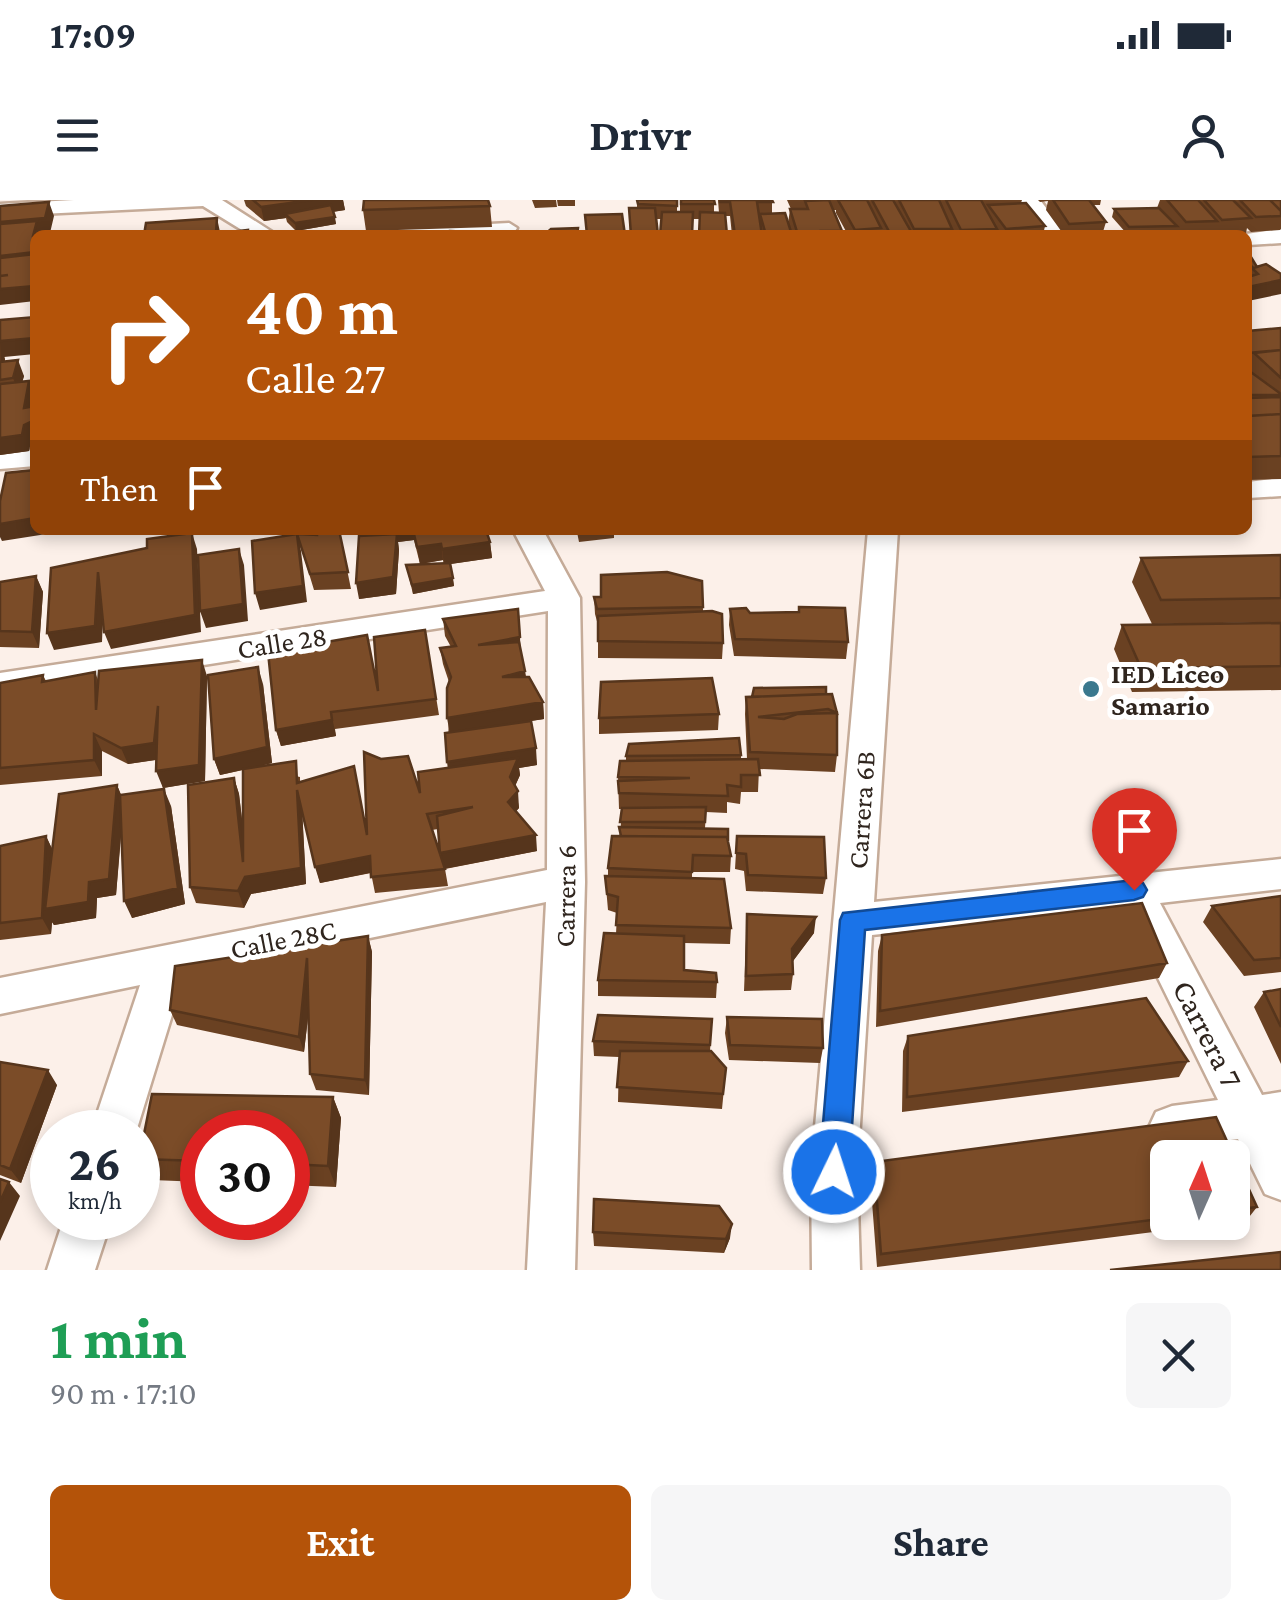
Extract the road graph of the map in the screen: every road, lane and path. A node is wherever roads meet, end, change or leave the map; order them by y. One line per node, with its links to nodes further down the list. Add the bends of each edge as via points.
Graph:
1 (207, 200): 3 (street); 5 (street)
2 (1028, 200): 7 (street)
3 (0, 210)
4 (509, 228): 6 (street)
5 (258, 230)
6 (471, 230)
7 (1052, 230)
8 (1281, 236): 9 (street)
9 (1252, 238)
10 (30, 459): 11 (street)
11 (0, 462)
12 (1281, 487): 13 (street)
13 (1252, 490)
14 (531, 535): 16 (street, Carrera 6)
15 (883, 535): 21 (street, Carrera 6B)
16 (564, 598): 17 (street, Calle 28); 19 (street, Carrera 6)
17 (0, 685)
18 (1281, 874): 20 (street)
19 (566, 882): 22 (street, Calle 28C); 30 (street, Carrera 6)
20 (1134, 890): 21 (street); 25 (street, Carrera 7)
21 (852, 920): 31 (street, Carrera 6B, via 854,1169)
22 (168, 962): 23 (street, Calle 28C); 24 (street)
23 (0, 996)
24 (121, 1110)
25 (1266, 1115): 26 (street); 27 (street, Carrera 7)
26 (1131, 1133)
27 (1281, 1178)
28 (81, 1240): 29 (street)
29 (71, 1270)
30 (551, 1270)
31 (836, 1270)

